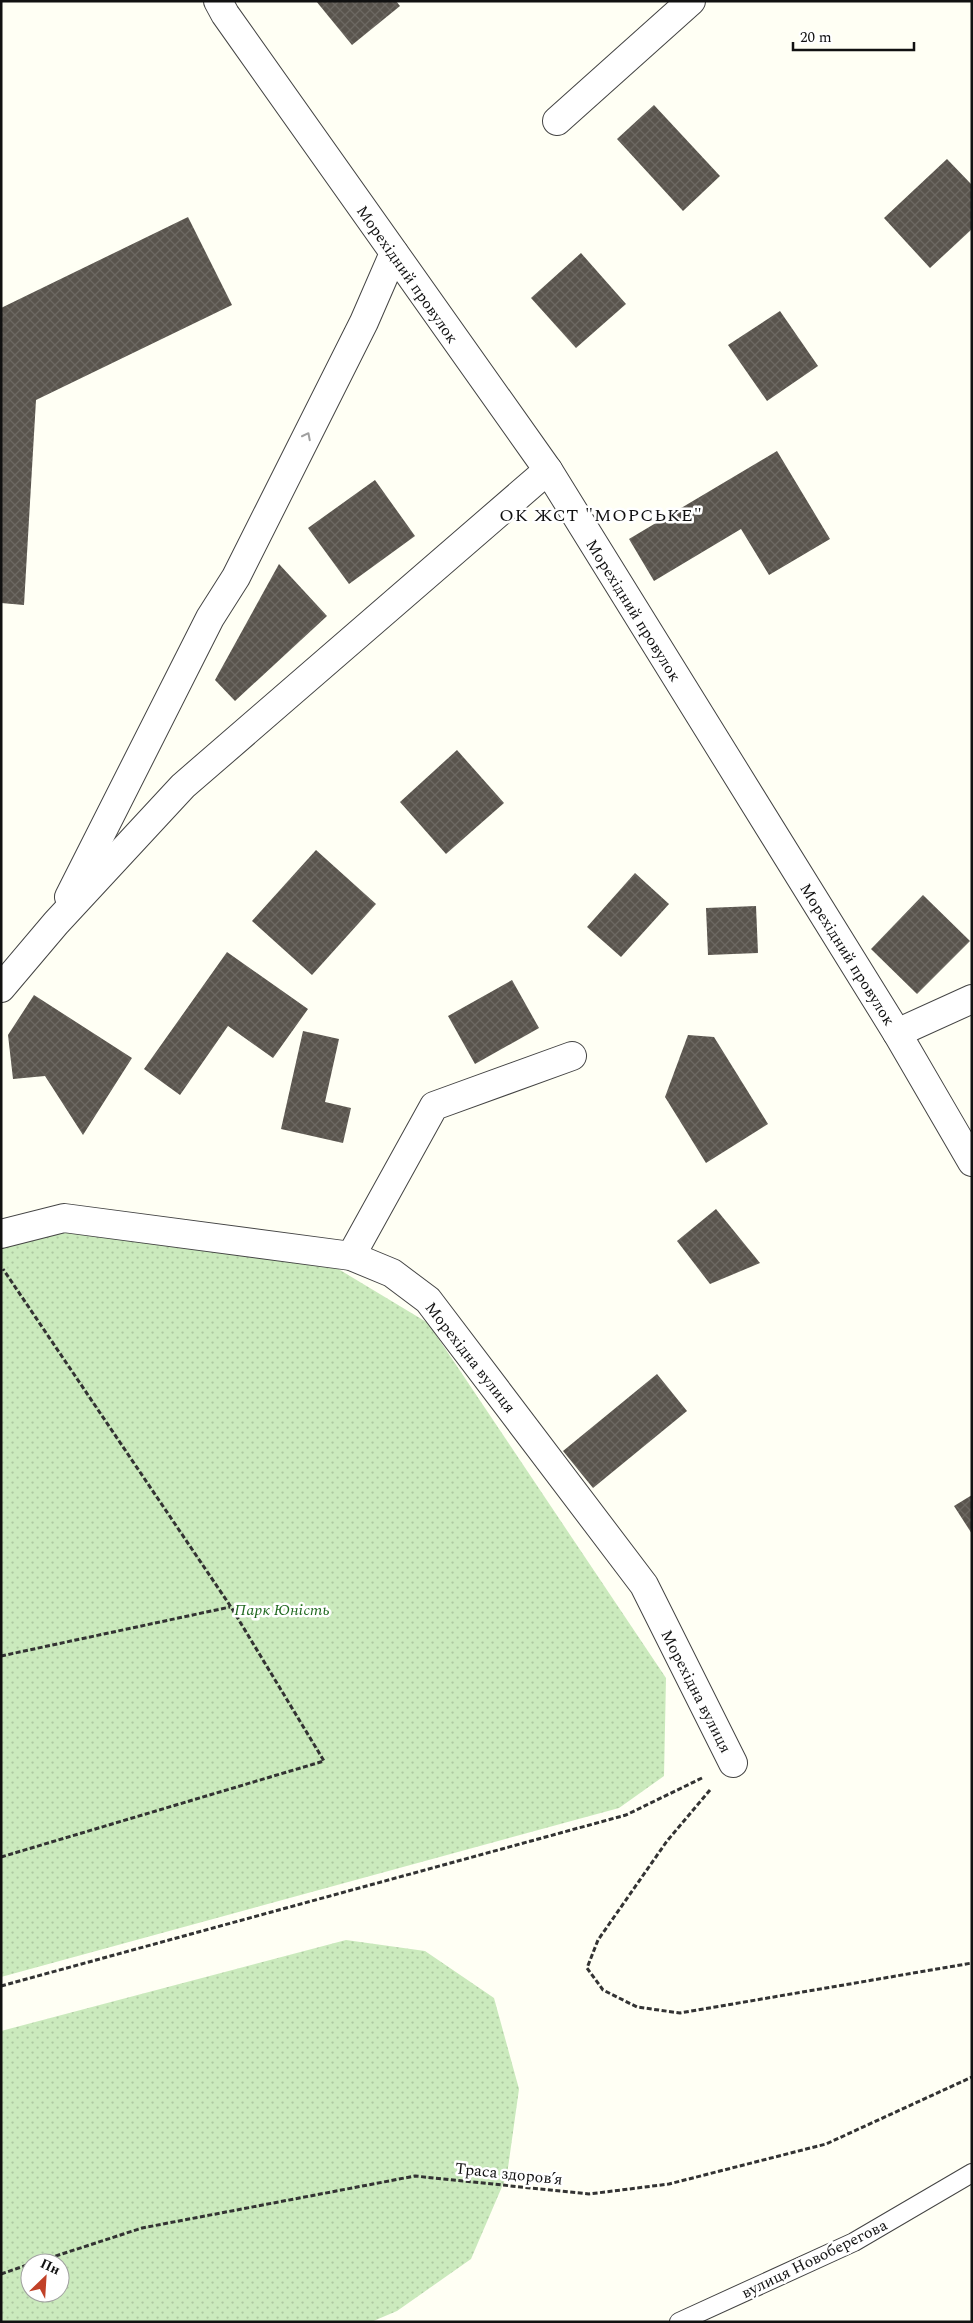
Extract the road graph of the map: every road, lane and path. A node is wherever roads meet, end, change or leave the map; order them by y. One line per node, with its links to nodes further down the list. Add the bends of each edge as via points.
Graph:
1 (691, 1): 3 (street)
2 (228, 5): 4 (street, Морехідний провулок)
3 (557, 121)
4 (394, 254): 5 (street, Морехідний провулок); 6 (street, via 350,308 224,565 210,618)
5 (548, 470): 6 (street, via 183,786); 9 (street, Морехідний провулок)
6 (56, 923): 7 (street)
7 (1, 988)
8 (972, 999): 9 (street)
9 (897, 1033): 11 (street, Морехідний провулок)
10 (572, 1056): 13 (street, via 434,1106)
11 (972, 1162)
12 (1, 1234): 13 (street, Морехідна вулиця, via 64,1218)
13 (351, 1256): 17 (street, Морехідна вулиця, via 392,1273 428,1300 644,1585)
14 (1, 1266): 15 (path)
15 (230, 1607): 16 (path); 18 (path, via 324,1761)
16 (1, 1656)
17 (733, 1763): 19 (path, via 667,1841 598,1940 587,1968 603,1990 637,2007 680,2013); 20 (path, via 626,1815)
18 (1, 1857)
19 (972, 1963)
20 (1, 1986)
21 (972, 2077): 23 (path, Траса здоров’я, via 826,2144 669,2184 589,2194 415,2176 142,2228)
22 (972, 2173): 26 (lane, вулиця Новоберегова, via 854,2242)
23 (65, 2253)
24 (20, 2267): 25 (path)
25 (1, 2274)
26 (679, 2322)

